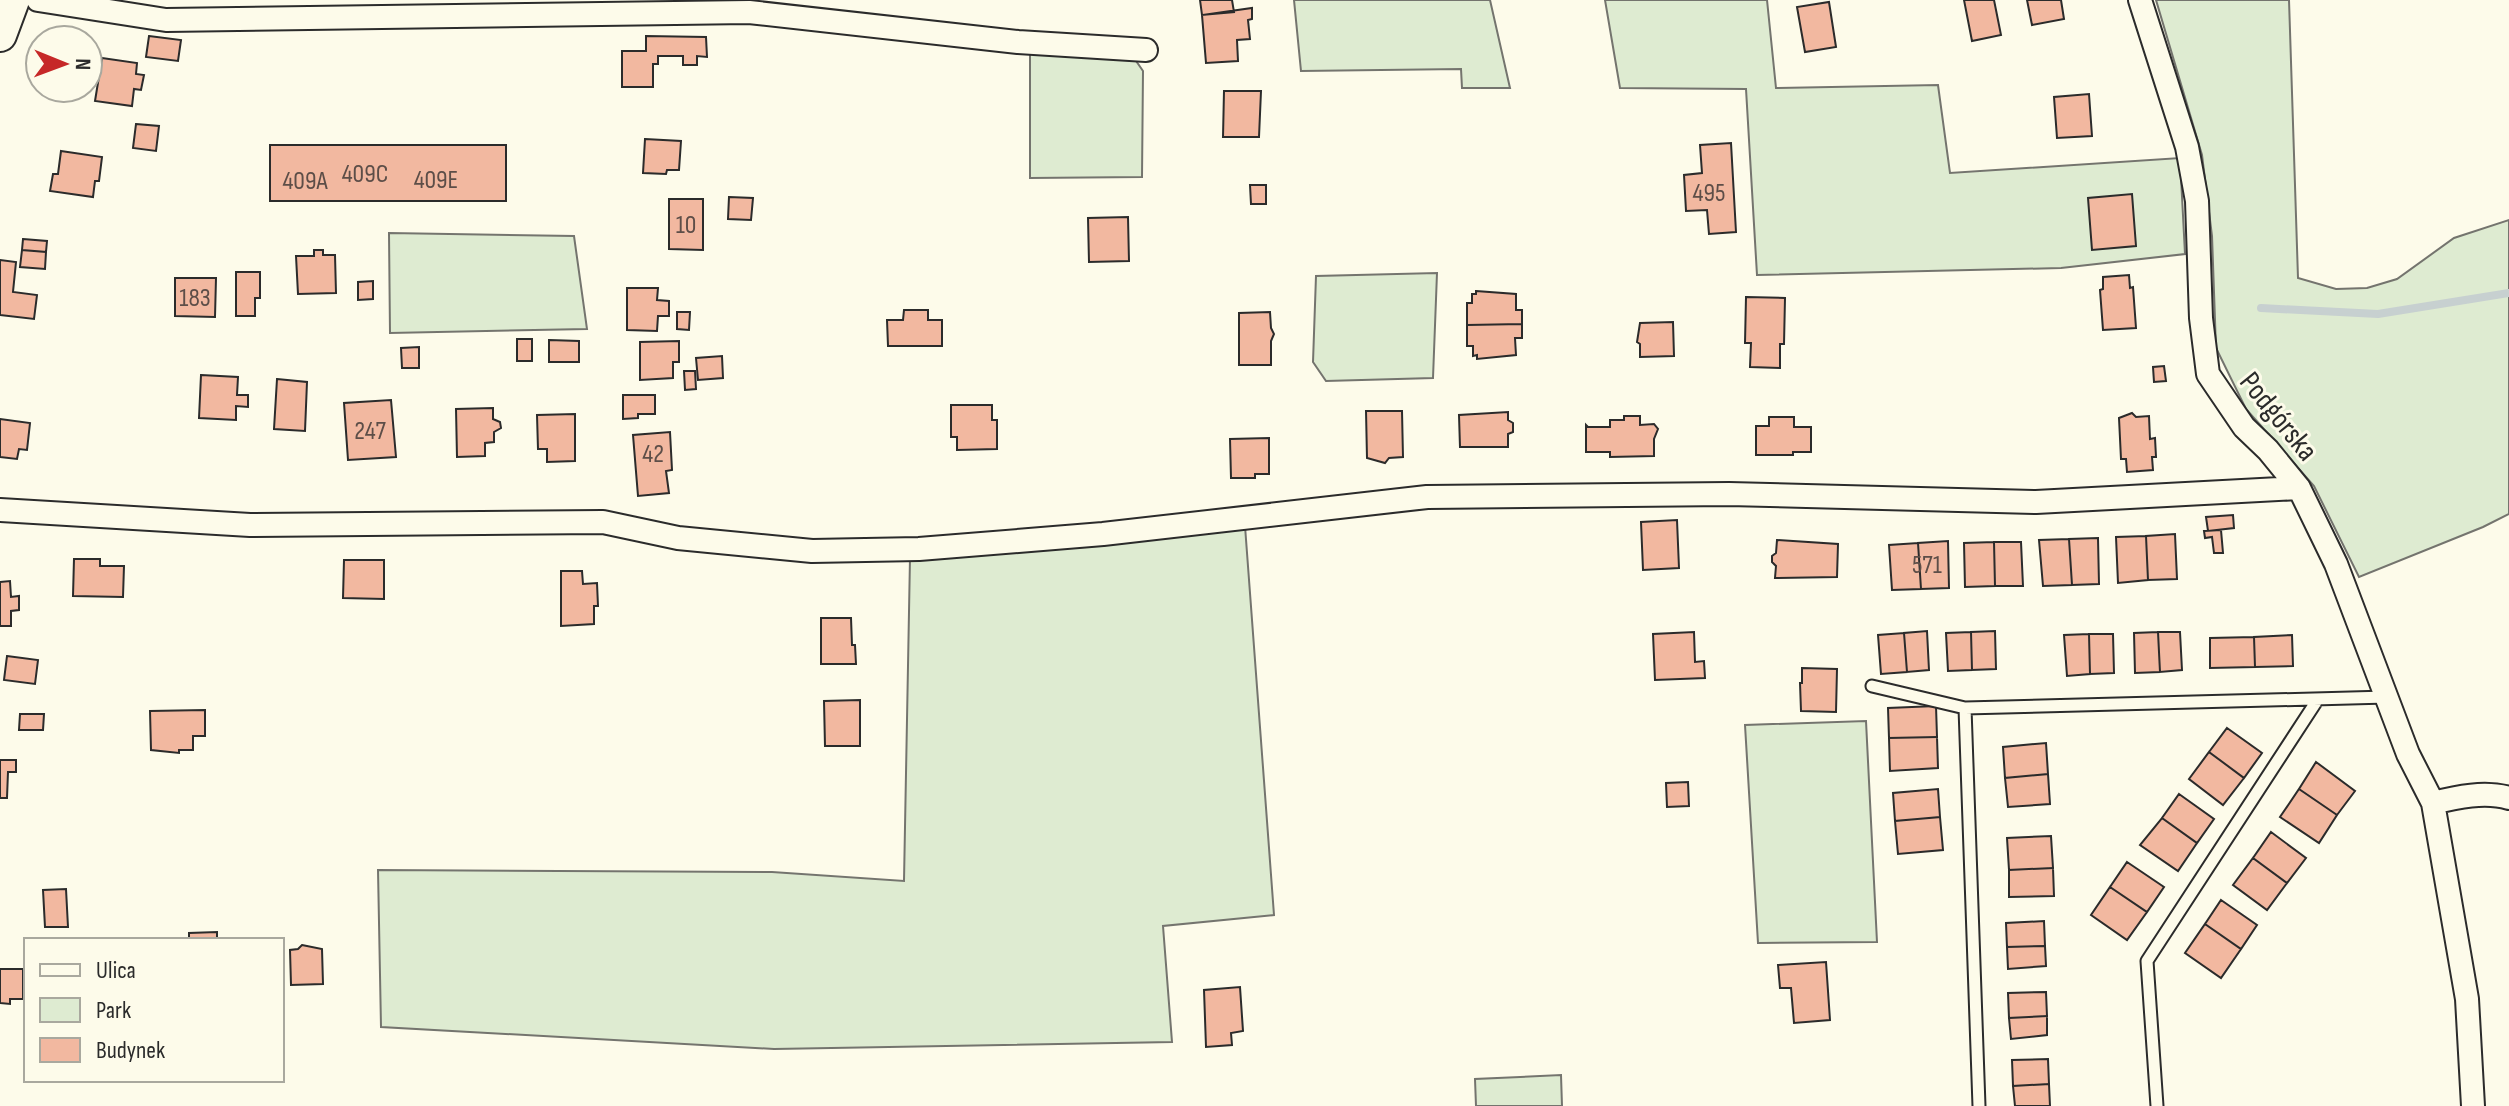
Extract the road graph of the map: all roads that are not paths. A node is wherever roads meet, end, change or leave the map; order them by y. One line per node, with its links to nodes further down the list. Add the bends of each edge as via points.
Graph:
1 (13, 0): 4 (street)
2 (38, 0): 5 (street, via 166,20 749,12 1018,42)
3 (2140, 0): 6 (street, Podgórska, via 2187,147 2208,374 2244,427)
4 (0, 35)
5 (1146, 50)
6 (2299, 488): 7 (street, via 2036,502 1729,494 1427,497 1103,534 919,549 812,551 678,538 603,522 250,525); 9 (street, Podgórska, via 2336,564)
7 (0, 510)
8 (1872, 686): 11 (lane)
9 (2387, 697): 10 (lane); 13 (street, Podgórska)
10 (2318, 699): 11 (lane); 15 (lane, via 2147,961)
11 (1965, 708): 14 (lane)
12 (2509, 798): 13 (street, via 2460,796)
13 (2433, 803): 16 (street, Podgórska, via 2467,999)
14 (1979, 1106)
15 (2157, 1106)
16 (2473, 1106)

